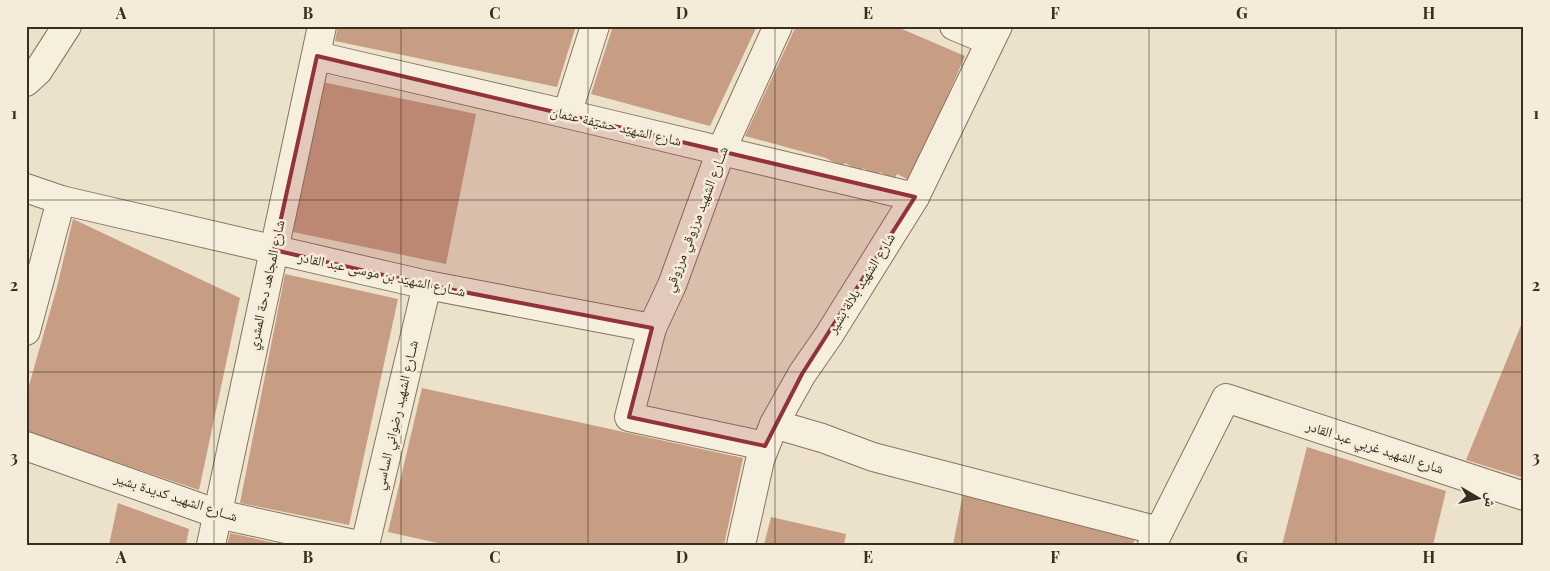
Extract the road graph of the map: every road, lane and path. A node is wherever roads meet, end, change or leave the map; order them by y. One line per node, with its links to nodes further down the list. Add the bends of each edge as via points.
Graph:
1 (67, 26): 8 (street, via 38,71)
2 (322, 26): 7 (street, شارع المجاهد دحة المشري)
3 (595, 26): 9 (street)
4 (778, 26): 10 (street, شــارع الشهيد مرزوقي مرزوقي)
5 (954, 26): 6 (street)
6 (994, 34): 12 (street, شارع الشهيد بلالة بشير)
7 (317, 56): 9 (street, شارع الشهيد حشيفة عثمان); 14 (street, شارع المجاهد دحة المشري)
8 (26, 82)
9 (567, 114): 10 (street, شارع الشهيد حشيفة عثمان)
10 (721, 151): 12 (street, شارع الشهيد حشيفة عثمان); 16 (street, شــارع الشهيد مرزوقي مرزوقي, via 672,285)
11 (26, 188): 13 (street, شــارع الشهيد بن موسى عبد القادر)
12 (915, 197): 18 (street, شارع الشهيد بلالة بشير, via 802,374)
13 (62, 200): 14 (street, شــارع الشهيد بن موسى عبد القادر); 17 (street)
14 (274, 250): 15 (street, شــارع الشهيد بن موسى عبد القادر); 21 (street, شارع المجاهد دحة المشري)
15 (427, 285): 16 (street, شــارع الشهيد بن موسى عبد القادر); 25 (street, شــارع الشهيد رضواني الساسي)
16 (652, 328): 18 (street, شــارع الشهيد مرزوقي مرزوقي, via 629,417)
17 (26, 331)
18 (770, 435): 22 (street, via 822,438 873,457); 26 (street, شارع الشهيد بلالة بشير, via 758,470)
19 (26, 446): 21 (street, شــارع الشهيد كديدة بشير)
20 (1524, 496): 22 (street, شارع الشهيد غربي عبد القادر, via 1226,398)
21 (218, 514): 23 (street, شارع المجاهد دحة المشري); 24 (street, شــارع الشهيد كديدة بشير)
22 (1155, 538)
23 (211, 545)
24 (358, 545)
25 (365, 545)
26 (741, 545)

